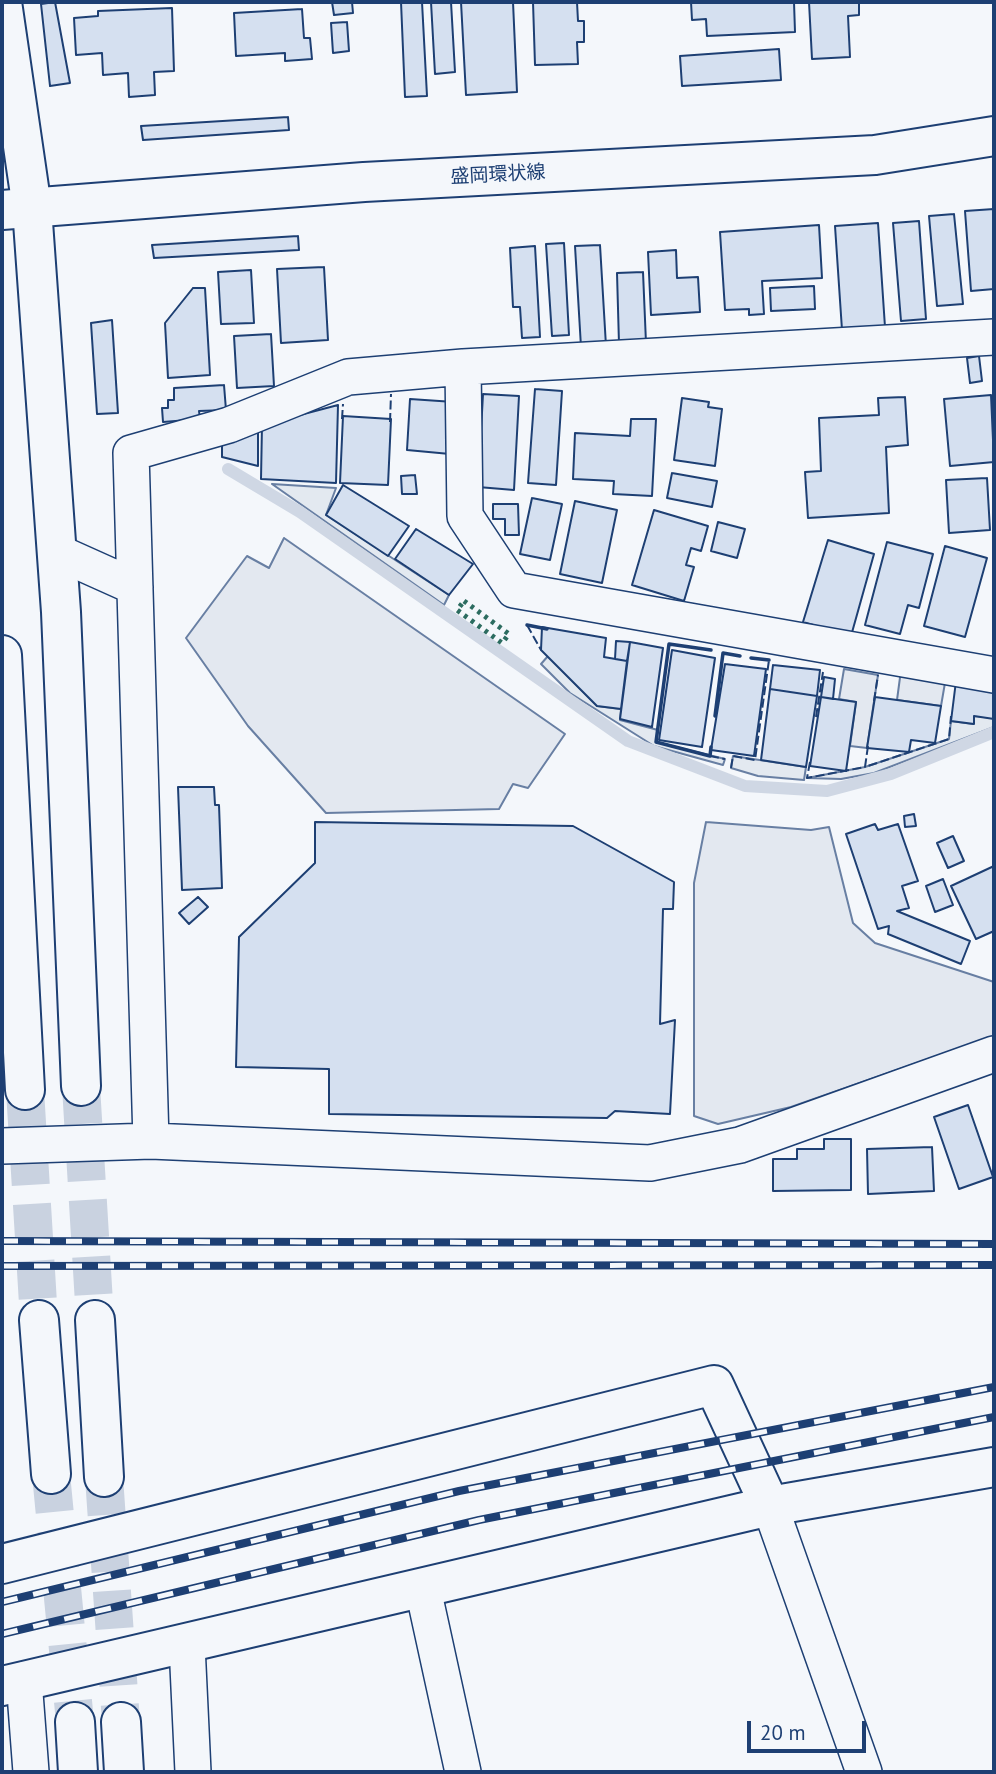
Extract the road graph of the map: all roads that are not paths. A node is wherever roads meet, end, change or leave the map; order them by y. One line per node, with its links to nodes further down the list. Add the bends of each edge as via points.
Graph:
1 (2, 2): 3 (street)
2 (994, 136): 3 (street, 盛岡環状線, via 875,155 364,182)
3 (17, 209): 6 (street)
4 (994, 337): 5 (street)
5 (463, 367): 7 (street, via 348,377 229,425 131,453); 9 (street, via 465,516 513,590)
6 (57, 552): 7 (street); 11 (street)
7 (135, 587): 13 (street)
8 (2, 655): 12 (street)
9 (994, 675)
10 (994, 1054): 13 (street, via 740,1145 650,1163)
11 (81, 1086)
12 (24, 1090)
13 (150, 1141): 14 (street)
14 (2, 1146)
15 (39, 1320): 18 (street)
16 (95, 1320): 19 (street)
17 (994, 1467): 20 (street)
18 (51, 1474)
19 (104, 1477)
20 (770, 1506): 21 (street, via 713,1385); 22 (street); 32 (street)
21 (2, 1564)
22 (423, 1589): 23 (street); 31 (street)
23 (187, 1645): 24 (street); 30 (street)
24 (13, 1683): 27 (street)
25 (75, 1721): 28 (street)
26 (121, 1722): 29 (street)
27 (32, 1772)
28 (78, 1772)
29 (124, 1772)
30 (193, 1772)
31 (463, 1772)
32 (864, 1772)

